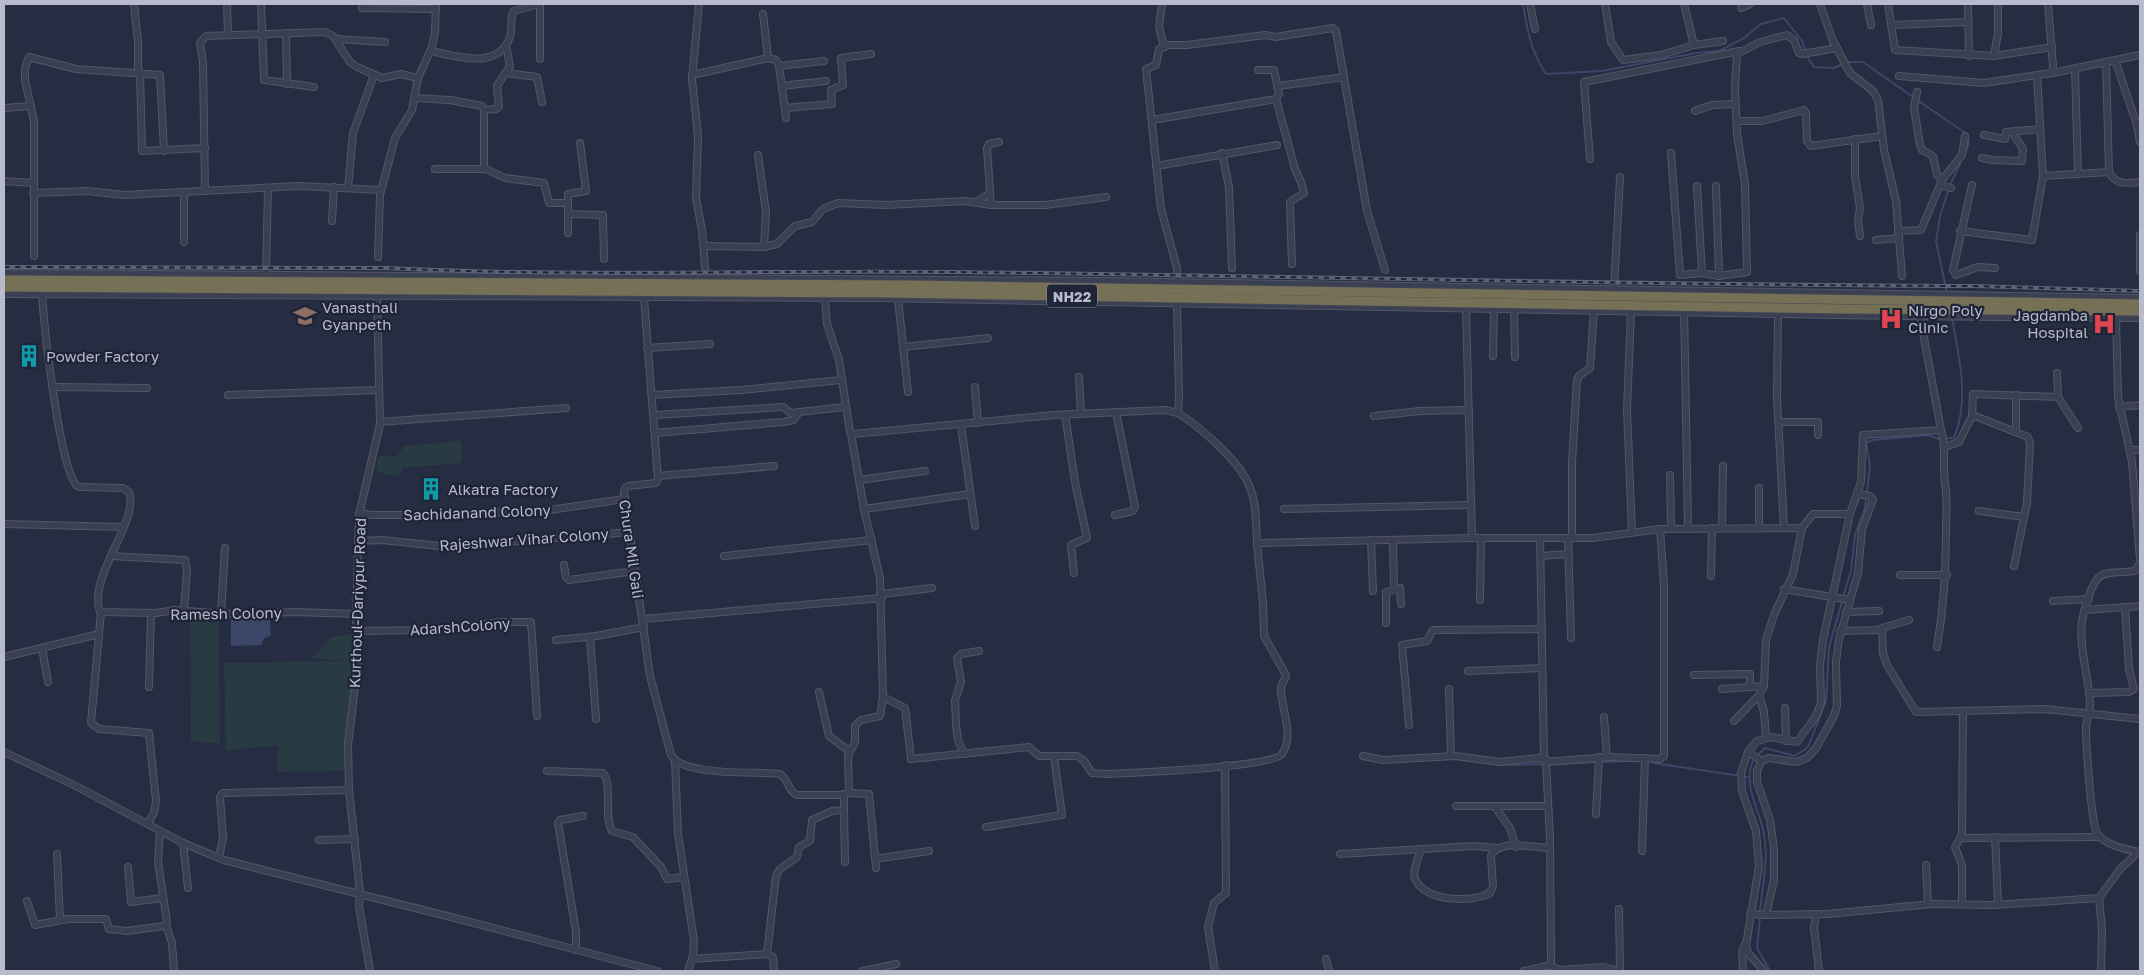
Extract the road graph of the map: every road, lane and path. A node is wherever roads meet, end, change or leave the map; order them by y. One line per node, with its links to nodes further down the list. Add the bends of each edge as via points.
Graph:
1 (134, 4): 50 (street)
2 (227, 4): 27 (street)
3 (261, 4): 26 (street)
4 (540, 4): 31 (street, via 512,12 511,33); 43 (street)
5 (699, 4): 54 (street)
6 (1162, 4): 33 (street, via 1159,28)
7 (1530, 4): 24 (street)
8 (1605, 4): 32 (street, via 1609,37 1623,60)
9 (1684, 4): 32 (street)
10 (1750, 4): 19 (street)
11 (1820, 4): 35 (street)
12 (1867, 4): 22 (street)
13 (1888, 4): 23 (street)
14 (1968, 4): 21 (street)
15 (1998, 4): 41 (street)
16 (2048, 4): 34 (street)
17 (436, 6): 18 (street); 36 (street)
18 (362, 8)
19 (1741, 8)
20 (764, 14): 42 (street)
21 (1968, 22): 23 (street); 40 (street)
22 (1871, 25)
23 (1892, 25): 40 (street, via 1895,50)
24 (1535, 29)
25 (286, 32): 26 (street); 28 (street, via 325,32); 60 (street)
26 (262, 33): 27 (street); 60 (street, via 264,80)
27 (228, 34): 87 (street, via 206,36 200,43)
28 (336, 40): 30 (street); 53 (street, via 352,64)
29 (1723, 40): 32 (street)
30 (385, 42)
31 (506, 44): 36 (street, via 482,60); 51 (street, via 510,62)
32 (1694, 45)
33 (1164, 47): 56 (street, via 1334,28); 75 (street, via 1158,51 1156,65 1146,70)
34 (2052, 47): 41 (street); 52 (street)
35 (1837, 48): 37 (street, via 1802,54 1787,35); 80 (street, via 1850,73 1876,96)
36 (431, 51): 58 (street)
37 (1739, 52): 68 (street, via 1735,61); 93 (street, via 1584,82)
38 (871, 54): 71 (street, via 841,58 843,85 831,90 832,104)
39 (2140, 55): 44 (street)
40 (1969, 56): 41 (street)
41 (1994, 56)
42 (768, 58): 47 (street, via 776,60); 54 (street)
43 (540, 59)
44 (2115, 60): 46 (street); 85 (street)
45 (824, 61): 47 (street)
46 (2106, 62): 49 (street); 97 (street)
47 (779, 66): 61 (street)
48 (1258, 70): 62 (street, via 1273,69)
49 (2075, 70): 52 (street); 98 (street)
50 (139, 72): 69 (street, via 76,69 30,57 25,68 25,80); 88 (street, via 162,77); 88 (street, via 141,149 144,152)
51 (506, 73): 67 (street, via 537,77); 72 (street, via 497,86 498,108)
52 (2052, 73): 55 (street)
53 (374, 74): 58 (street, via 386,78 400,74); 110 (street, via 353,133)
54 (692, 75): 129 (street, via 698,136 696,197)
55 (2037, 75): 57 (street, via 1984,83); 77 (street)
56 (1344, 76): 62 (street); 138 (street, via 1368,218)
57 (1899, 76)
58 (418, 78): 65 (street)
59 (826, 81): 61 (street)
60 (287, 84): 63 (street)
61 (782, 86): 71 (street)
62 (1278, 86): 66 (street, via 1280,94)
63 (314, 87)
64 (1916, 96): 104 (street, via 1921,148 1933,156 1936,175)
65 (415, 98): 72 (street, via 450,100 478,105); 111 (street, via 412,110 395,138)
66 (1276, 100): 75 (street); 134 (street, via 1304,193 1290,202)
67 (542, 102)
68 (1735, 104): 73 (street, via 1712,105); 76 (street)
69 (31, 106): 70 (street); 103 (street)
70 (4, 108)
71 (785, 108): 74 (street)
72 (484, 110): 95 (street)
73 (1694, 111)
74 (786, 118)
75 (1152, 120): 94 (street)
76 (1736, 121): 82 (street, via 1762,121 1804,110 1809,145 1817,147); 143 (street, via 1745,184 1747,272)
77 (2040, 130): 78 (street); 99 (street)
78 (2012, 132): 79 (street, via 2006,132 2005,139); 92 (street, via 2024,149 2022,161)
79 (1984, 135)
80 (1882, 136): 82 (street); 124 (street, via 1896,201)
81 (1965, 136): 104 (street, via 1962,155)
82 (1854, 139): 126 (street)
83 (580, 142): 118 (street, via 586,191 568,194)
84 (1000, 142): 115 (street, via 987,146)
85 (2140, 142)
86 (1277, 145): 90 (street)
87 (205, 148): 88 (street); 112 (street)
88 (164, 151)
89 (1671, 152): 136 (street, via 1680,275)
90 (1222, 153): 94 (street); 135 (street, via 1229,187)
91 (758, 155): 130 (street, via 766,212)
92 (1982, 158)
93 (1590, 159)
94 (1156, 166): 148 (street, via 1162,219 1177,268)
95 (485, 168): 96 (street); 118 (street, via 505,178 545,184 548,203)
96 (435, 169)
97 (2109, 172): 98 (street); 102 (street, via 2116,182)
98 (2078, 174): 99 (street)
99 (2043, 176): 122 (street, via 2032,240)
100 (1620, 177): 151 (street)
101 (4, 181): 103 (street)
102 (2140, 182)
103 (33, 183): 113 (street)
104 (1944, 185): 124 (street, via 1920,230)
105 (1972, 185): 122 (street)
106 (1697, 186): 136 (street)
107 (1716, 186): 143 (street)
108 (334, 187): 109 (street); 110 (street); 121 (street)
109 (268, 188): 112 (street); 141 (street)
110 (348, 188): 111 (street)
111 (381, 190): 132 (street)
112 (205, 191): 114 (street)
113 (33, 193): 114 (street); 131 (street)
114 (184, 193): 128 (street)
115 (990, 193): 117 (street); 119 (street)
116 (1106, 197): 119 (street, via 1054,205)
117 (976, 202): 119 (street); 130 (street, via 832,204 822,209 812,222 795,226 780,242)
118 (568, 203): 120 (street)
119 (991, 205)
120 (568, 214): 123 (street); 133 (street, via 603,215)
121 (332, 221)
122 (1960, 231): 137 (street, via 1952,268 1956,275 1978,267)
123 (568, 233)
124 (1899, 235): 127 (street); 144 (street)
125 (2140, 235): 139 (street)
126 (1860, 236)
127 (1876, 240)
128 (184, 242)
129 (704, 246): 130 (street); 146 (street)
130 (764, 247)
131 (34, 256)
132 (378, 257)
133 (604, 259)
134 (1292, 264)
135 (1232, 268)
136 (1702, 268): 143 (street)
137 (1995, 268)
138 (1384, 270)
139 (2140, 271)
140 (5, 275): 141 (street); 153 (street); 166 (highway, NH22, bridge)
141 (266, 275): 142 (street)
142 (336, 275): 145 (street); 155 (street)
143 (1719, 276)
144 (1902, 276)
145 (625, 277): 146 (street); 158 (street)
146 (706, 278): 147 (street)
147 (794, 278): 148 (street); 161 (street)
148 (1178, 283): 149 (street)
149 (1207, 284): 150 (street); 165 (street)
150 (1494, 287): 151 (street); 168 (street)
151 (1614, 288): 152 (street)
152 (1683, 291): 157 (street); 173 (street)
153 (5, 292): 154 (street); 172 (highway, NH22, bridge, via 886,293)
154 (42, 294): 155 (street); 188 (street)
155 (336, 295): 156 (street)
156 (377, 295): 158 (street); 191 (street, Kurthoul-Dariypur Road)
157 (1909, 295): 160 (street); 175 (street)
158 (624, 298): 159 (street)
159 (644, 298): 161 (street); 182 (street)
160 (2140, 298)
161 (794, 299): 162 (street)
162 (826, 299): 163 (street); 187 (street, via 827,324 839,360)
163 (898, 299): 164 (street); 181 (street)
164 (1176, 304): 165 (street); 204 (street)
165 (1207, 304): 167 (street)
166 (2140, 304)
167 (1466, 308): 168 (street); 201 (street)
168 (1494, 308): 169 (street); 183 (street)
169 (1514, 309): 170 (street); 184 (street)
170 (1594, 310): 171 (street); 259 (street, via 1590,370 1577,374)
171 (1631, 311): 173 (street); 254 (street, via 1627,410)
172 (2140, 311)
173 (1684, 312): 174 (street); 246 (street)
174 (1778, 314): 175 (street); 211 (street)
175 (1909, 316): 176 (street)
176 (1920, 316): 177 (street); 215 (street)
177 (2116, 318): 178 (street); 199 (street)
178 (2140, 318)
179 (988, 338): 181 (street)
180 (710, 344): 182 (street)
181 (903, 347): 192 (street)
182 (647, 348): 194 (street)
183 (1494, 356)
184 (1515, 357)
185 (2057, 374): 196 (street)
186 (1079, 377): 206 (street)
187 (841, 380): 194 (street); 198 (street)
188 (54, 387): 190 (street); 244 (street, via 62,446 73,480 81,487 123,488 129,492 129,510)
189 (975, 387): 212 (street)
190 (147, 388)
191 (379, 390): 193 (street); 210 (street, Kurthoul-Dariypur Road)
192 (908, 392)
193 (228, 395)
194 (652, 395): 207 (street)
195 (2016, 395): 196 (street); 209 (street, via 1973,394); 216 (street)
196 (2058, 397): 214 (street)
197 (2140, 405): 199 (street)
198 (844, 407): 202 (street); 218 (street)
199 (2119, 407): 221 (street)
200 (566, 408): 210 (street)
201 (1470, 410): 208 (street); 234 (street)
202 (799, 412): 207 (street, via 791,413 784,407); 217 (street, via 794,420 783,422)
203 (1116, 412): 204 (street, via 1165,410); 206 (street); 240 (street, via 1135,508)
204 (1178, 413): 264 (street, via 1192,422 1240,468 1252,495)
205 (1065, 414): 206 (street); 212 (street); 276 (street, via 1087,538 1071,546)
206 (1081, 414)
207 (654, 415): 217 (street)
208 (1374, 416)
209 (1972, 417): 216 (street, via 1982,417); 220 (street, via 1959,442)
210 (380, 422): 238 (street, Kurthoul-Dariypur Road)
211 (1779, 422): 219 (street, via 1818,422); 250 (street)
212 (978, 423): 213 (street)
213 (960, 425): 218 (street); 231 (street)
214 (2078, 428)
215 (1942, 432): 220 (street); 232 (street, via 1863,435)
216 (2016, 432): 241 (street, via 2028,437 2029,441)
217 (655, 433): 228 (street)
218 (851, 434): 229 (street)
219 (1818, 435)
220 (1945, 446): 278 (street)
221 (2130, 450): 222 (street); 226 (street)
222 (2140, 450)
223 (774, 466): 228 (street)
224 (1723, 466): 248 (street)
225 (925, 471): 229 (street)
226 (2137, 472): 255 (street)
227 (1670, 475): 245 (street)
228 (658, 476): 233 (street, Chura Mil Gali, via 656,482 626,487)
229 (859, 480): 236 (street)
230 (1759, 488): 249 (street)
231 (970, 494): 236 (street); 243 (street)
232 (1863, 494): 239 (street); 288 (street, via 1872,502 1862,529 1859,565)
233 (624, 499): 238 (street, Sachidanand Colony, via 543,510 406,515); 253 (street, Chura Mil Gali)
234 (1471, 505): 235 (street); 256 (street)
235 (1284, 509)
236 (864, 510): 260 (street)
237 (1979, 512): 241 (street)
238 (359, 513): 263 (street, Kurthoul-Dariypur Road)
239 (1850, 514): 251 (street, via 1813,514); 285 (street)
240 (1115, 515)
241 (2024, 517): 274 (street)
242 (4, 524): 244 (street)
243 (975, 526)
244 (123, 527): 268 (street)
245 (1671, 528): 246 (street); 252 (street)
246 (1688, 528): 247 (street)
247 (1712, 528): 248 (street); 279 (street)
248 (1722, 528): 249 (street)
249 (1759, 528): 250 (street)
250 (1784, 528): 251 (street)
251 (1802, 528): 282 (street, via 1793,574)
252 (1660, 529): 254 (street); 350 (street, via 1664,585 1664,755 1660,759)
253 (630, 532): 263 (street, Rajeshwar Vihar Colony, via 449,547 382,540); 275 (street, Chura Mil Gali)
254 (1632, 532): 259 (street)
255 (2139, 533): 266 (street)
256 (1472, 538): 257 (street); 262 (street)
257 (1481, 538): 258 (street); 287 (street)
258 (1540, 538): 259 (street); 270 (street)
259 (1570, 538): 267 (street)
260 (872, 540): 269 (street); 284 (street)
261 (1371, 540): 262 (street); 264 (street); 283 (street)
262 (1392, 540): 281 (street)
263 (358, 541): 300 (street, Kurthoul-Dariypur Road)
264 (1257, 543): 353 (street, via 1264,636 1286,675 1281,690 1286,739 1279,757 1250,765)
265 (225, 548): 299 (street)
266 (2140, 550): 271 (street)
267 (1569, 554): 270 (street); 310 (street)
268 (111, 556): 294 (street, via 102,580); 295 (street, via 185,560)
269 (724, 556)
270 (1541, 556): 304 (street)
271 (2140, 559)
272 (2140, 563): 286 (street, via 2134,571 2101,576)
273 (564, 565): 275 (street, via 569,580)
274 (2014, 566)
275 (635, 571): 302 (street, Chura Mil Gali)
276 (1074, 573)
277 (1900, 575): 278 (street)
278 (1947, 575): 312 (street)
279 (1712, 576)
280 (932, 588): 284 (street)
281 (1394, 589): 290 (street, via 1400,589); 303 (street, via 1386,593)
282 (1784, 589): 285 (street); 320 (street, via 1766,640)
283 (1373, 591)
284 (882, 596): 302 (street); 328 (street)
285 (1833, 596): 288 (street); 339 (street, via 1821,652 1820,709 1800,740 1794,743)
286 (2089, 599): 289 (street); 293 (street)
287 (1480, 600)
288 (1850, 600): 297 (street)
289 (2053, 601)
290 (1401, 604)
291 (2140, 606): 292 (street)
292 (2125, 607): 293 (street); 326 (street, via 2129,669 2134,689 2129,692)
293 (2085, 610): 326 (street, via 2082,646)
294 (100, 611): 298 (street, Ramesh Colony); 308 (street)
295 (184, 611): 298 (street, Ramesh Colony); 299 (street, Ramesh Colony)
296 (1879, 611): 297 (street)
297 (1846, 612): 307 (street)
298 (151, 614): 321 (street)
299 (221, 614): 300 (street, Ramesh Colony)
300 (356, 614): 306 (street, Kurthoul-Dariypur Road)
301 (1909, 620): 305 (street, via 1890,624)
302 (644, 623): 309 (street); 344 (street, Chura Mil Gali, via 653,691)
303 (1386, 624)
304 (1542, 629): 316 (street); 337 (street, via 1433,630 1427,641 1402,645)
305 (1882, 630): 307 (street); 330 (street, via 1885,659 1913,710)
306 (356, 631): 332 (street, AdarshColony, via 429,630 530,622); 355 (street, Kurthoul-Dariypur Road, via 358,660 348,745)
307 (1840, 631): 351 (street, via 1836,710 1816,748 1800,762 1772,758)
308 (99, 634): 313 (street); 363 (street, via 91,723 99,729 149,733 156,801)
309 (590, 637): 311 (street); 334 (street)
310 (1571, 638)
311 (556, 640)
312 (1937, 647)
313 (42, 648): 315 (street); 319 (street)
314 (980, 652): 343 (street, via 961,654 956,658 961,682 955,700 956,725)
315 (4, 657)
316 (1542, 668): 317 (street); 352 (street)
317 (1468, 671)
318 (1694, 675): 322 (street, via 1750,674)
319 (48, 682)
320 (1764, 686): 322 (street); 327 (street)
321 (149, 687)
322 (1750, 688): 324 (street)
323 (1449, 689): 346 (street)
324 (1722, 689)
325 (819, 692): 341 (street, via 829,736)
326 (2089, 693): 331 (street)
327 (1759, 695): 336 (street); 338 (street)
328 (883, 697): 341 (street, via 880,716 857,723 855,742); 343 (street, via 905,708 910,758)
329 (1785, 708): 339 (street)
330 (1964, 711): 331 (street, via 2024,709); 368 (street)
331 (2088, 714): 335 (street); 366 (street, via 2086,730 2091,806)
332 (537, 716)
333 (1604, 717): 349 (street)
334 (596, 719)
335 (2140, 719)
336 (1734, 721)
337 (1410, 725)
338 (1766, 737): 339 (street); 342 (street, via 1757,741)
339 (1786, 741)
340 (4, 752): 363 (street, via 74,784)
341 (849, 752): 356 (street)
342 (1749, 753): 351 (street); 397 (street, via 1740,775 1758,849 1759,874)
343 (964, 754): 347 (street, via 1029,747 1033,752)
344 (672, 755): 356 (street, via 711,771 780,774 792,793 797,795); 387 (street, Chura Mil Gali)
345 (1363, 756): 346 (street, via 1383,760)
346 (1451, 756): 352 (street, via 1500,762)
347 (1054, 757): 353 (street, via 1077,756 1090,771 1098,774); 364 (street, via 1062,815)
348 (1599, 757): 349 (street); 352 (street); 361 (street)
349 (1607, 757): 350 (street)
350 (1645, 758): 377 (street)
351 (1761, 760): 399 (street, via 1756,777 1771,826 1775,857 1774,880)
352 (1546, 762): 358 (street)
353 (1225, 766): 415 (street, via 1226,893 1214,903 1208,932)
354 (547, 771): 387 (street, via 603,773 607,780 608,819 612,831 633,837 661,867 667,879)
355 (349, 790): 367 (street, Kurthoul-Dariypur Road); 381 (street, via 222,793 223,838)
356 (846, 794): 360 (street); 382 (street, via 869,794)
357 (1456, 806): 359 (street)
358 (1548, 806): 359 (street); 374 (street)
359 (1496, 807): 372 (street, via 1510,828)
360 (844, 810): 383 (street); 404 (street, via 832,811 813,820 810,841 799,847 797,857 780,869 776,876)
361 (1596, 814)
362 (583, 816): 403 (street, via 558,823 576,932)
363 (148, 824): 365 (street)
364 (986, 826)
365 (160, 831): 371 (street); 390 (street, via 158,862)
366 (2100, 836): 369 (street); 378 (street, via 2110,843)
367 (355, 838): 370 (street); 389 (street, Kurthoul-Dariypur Road)
368 (1960, 838): 369 (street); 394 (street, via 1955,847 1962,865)
369 (1994, 838): 395 (street)
370 (319, 840)
371 (183, 843): 381 (street); 388 (street)
372 (1516, 847): 373 (street); 374 (street)
373 (1498, 848): 375 (street); 375 (street, via 1490,856 1492,892 1451,899 1435,896 1416,880)
374 (1550, 848): 408 (street)
375 (1421, 849): 380 (street)
376 (929, 851): 382 (street)
377 (1642, 851)
378 (2139, 852): 391 (street, via 2121,868)
379 (57, 854): 400 (street)
380 (1340, 854)
381 (218, 858): 389 (street)
382 (875, 860): 386 (street)
383 (845, 862)
384 (1926, 865): 393 (street)
385 (128, 868): 390 (street, via 131,902)
386 (876, 868)
387 (684, 877): 405 (street, Chura Mil Gali, via 694,940)
388 (188, 888)
389 (360, 893): 403 (street); 410 (street, Kurthoul-Dariypur Road, via 359,910)
390 (164, 898): 401 (street)
391 (2099, 898): 395 (street); 422 (street)
392 (28, 901): 400 (street, via 35,925)
393 (1928, 904): 394 (street); 398 (street)
394 (1962, 904): 395 (street)
395 (1998, 904)
396 (1619, 909): 418 (street)
397 (1751, 914): 399 (street); 402 (street)
398 (1816, 914): 399 (street); 421 (street, via 1814,928)
399 (1765, 916)
400 (60, 920): 401 (street, via 105,919 109,929 121,931)
401 (166, 924): 409 (street, via 172,943)
402 (1747, 941): 419 (street, via 1742,952); 420 (street, via 1748,953)
403 (576, 950): 411 (street)
404 (767, 954): 405 (street); 413 (street, via 773,957)
405 (692, 959): 412 (street, Chura Mil Gali)
406 (1326, 959): 416 (street)
407 (896, 964): 414 (street)
408 (1552, 965): 417 (street); 418 (street, via 1560,970 1604,967)
409 (174, 971)
410 (370, 971)
411 (653, 971)
412 (688, 971)
413 (774, 971)
414 (863, 971)
415 (1214, 971)
416 (1329, 971)
417 (1524, 971)
418 (1620, 971)
419 (1743, 971)
420 (1764, 971)
421 (1819, 971)
422 (2101, 971)

